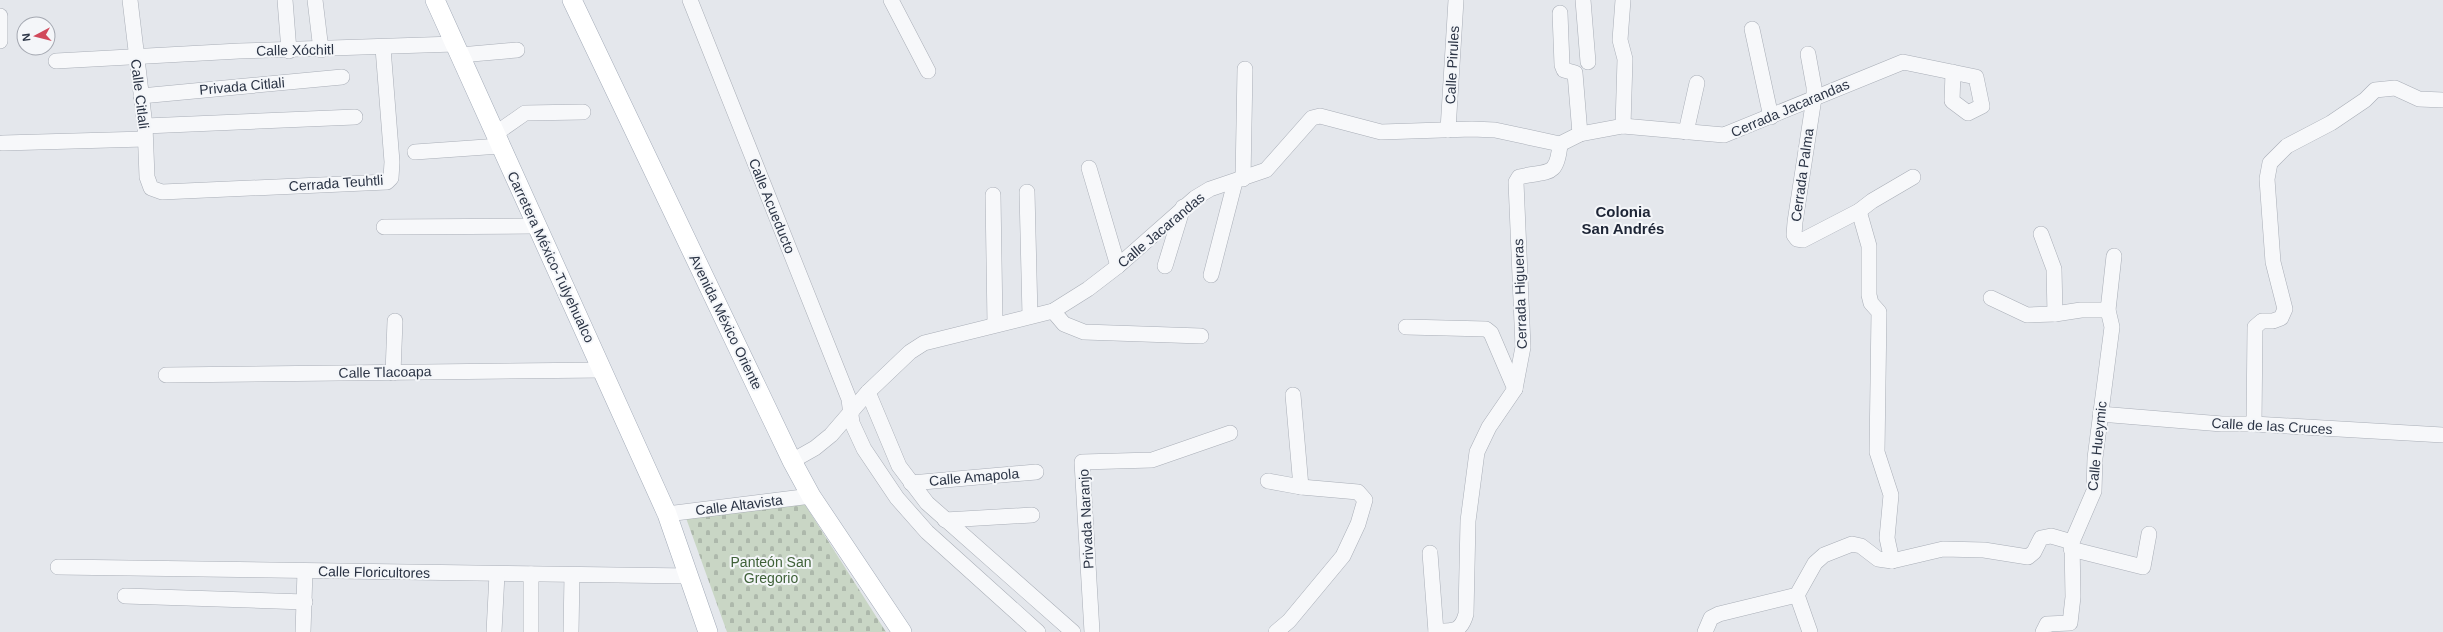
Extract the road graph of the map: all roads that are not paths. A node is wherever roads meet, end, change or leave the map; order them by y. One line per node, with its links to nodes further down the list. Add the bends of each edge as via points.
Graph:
1 (130, 0): 21 (street, Calle Citlali)
2 (284, 0): 19 (street)
3 (315, 0): 16 (street)
4 (435, 0): 17 (main road, Carretera México-Tulyehualco)
5 (572, 0): 79 (main road, Avenida México Oriente)
6 (690, 0): 74 (street, Calle Acueducto, via 849,399)
7 (891, 0): 25 (street)
8 (1456, 0): 36 (street, Calle Pirules)
9 (1583, 0): 23 (street)
10 (1623, 0): 35 (street, via 1620,40 1625,59)
11 (1560, 13): 39 (street, via 1562,65 1564,70 1575,73)
12 (0, 16): 14 (street)
13 (1752, 29): 34 (street)
14 (0, 41)
15 (382, 48): 16 (street, Calle Xóchitl); 17 (street, Calle Xóchitl); 47 (street, Cerrada Teuhtli, via 392,162 391,178 386,182 162,192)
16 (320, 50): 19 (street, Calle Xóchitl)
17 (458, 50): 18 (street, Calle Xóchitl); 40 (main road, Carretera México-Tulyehualco)
18 (517, 50)
19 (289, 51): 21 (street, Calle Xóchitl, via 239,51)
20 (1808, 54): 30 (street)
21 (135, 58): 22 (street, Calle Xóchitl); 29 (street, Calle Citlali)
22 (56, 61)
23 (1588, 62)
24 (1245, 69): 46 (street)
25 (928, 71)
26 (1953, 72): 30 (street, Cerrada Jacarandas, via 1903,62)
27 (342, 77): 29 (street, Privada Citlali)
28 (1697, 83): 38 (street)
29 (141, 96): 37 (street, Calle Citlali)
30 (1814, 98): 34 (street, Cerrada Jacarandas); 51 (street, Cerrada Palma, via 1794,234 1797,240 1803,240)
31 (2443, 100): 76 (street, via 2418,99 2395,88 2375,90 2331,123 2287,146 2270,164 2267,179 2273,262 2285,309 2281,318 2262,321 2255,327)
32 (583, 112): 40 (street, via 525,113)
33 (355, 117): 37 (street)
34 (1771, 117): 38 (street, Cerrada Jacarandas, via 1724,135)
35 (1623, 126): 38 (street, Cerrada Jacarandas); 39 (street)
36 (1448, 130): 42 (street, Calle Jacarandas, via 1495,130); 46 (street, Calle Jacarandas, via 1381,132 1320,116 1312,118 1266,170)
37 (145, 132): 41 (street); 47 (street, Calle Citlali, via 147,177)
38 (1686, 132)
39 (1580, 134): 42 (street)
40 (497, 140): 43 (street); 52 (main road, Carretera México-Tulyehualco)
41 (3, 143)
42 (1560, 144): 71 (street, Cerrada Higueras, via 1559,160 1554,168 1548,172 1519,177 1516,182 1523,347)
43 (416, 152)
44 (1089, 168): 56 (street)
45 (1913, 177): 51 (street, Cerrada Palma)
46 (1239, 180): 50 (street, Calle Jacarandas, via 1210,189); 58 (street)
47 (151, 188)
48 (1027, 192): 63 (street)
49 (993, 195): 65 (street)
50 (1184, 207): 56 (street, Calle Jacarandas); 57 (street)
51 (1859, 211): 91 (street, via 1870,246 1869,295 1871,303 1879,312 1877,452 1892,495 1887,538)
52 (535, 226): 53 (street); 68 (main road, Carretera México-Tulyehualco)
53 (384, 227)
54 (2041, 234): 62 (street, via 2054,269)
55 (2114, 256): 60 (street, Calle Hueymic)
56 (1118, 266): 61 (street, Calle Jacarandas)
57 (1165, 266)
58 (1211, 275)
59 (1991, 298): 62 (street, via 2027,315)
60 (2108, 310): 62 (street, via 2081,310); 75 (street, Calle Hueymic, via 2112,327)
61 (1054, 311): 63 (street, Calle Jacarandas); 67 (street, via 1064,324 1084,332)
62 (2055, 314)
63 (1030, 316): 65 (street, Calle Jacarandas)
64 (395, 321): 69 (street)
65 (995, 324): 72 (street, Calle Jacarandas, via 924,343 910,352)
66 (1406, 327): 71 (street, via 1486,330 1491,333)
67 (1201, 336)
68 (603, 370): 69 (street, Calle Tlacoapa); 85 (main road, Carretera México-Tulyehualco)
69 (393, 372): 70 (street, Calle Tlacoapa)
70 (166, 374)
71 (1515, 390): 112 (street, Cerrada Higueras, via 1489,427 1477,452 1468,521 1466,614 1463,625 1456,630)
72 (868, 392): 74 (street); 82 (street, via 892,452)
73 (1293, 396): 83 (street)
74 (851, 412): 79 (street, via 831,435 815,448); 108 (street, Calle Acueducto, via 852,423 864,449 912,516)
75 (2100, 414): 76 (street, Calle de las Cruces, via 2222,424); 89 (street, Calle Hueymic, via 2094,491)
76 (2254, 424): 78 (street, Calle de las Cruces)
77 (1230, 433): 110 (street, Privada Naranjo, via 1152,460 1082,462)
78 (2443, 435)
79 (792, 460): 84 (main road, Avenida México Oriente)
80 (1036, 472): 82 (street, Calle Amapola)
81 (1268, 481): 83 (street)
82 (911, 483): 87 (street)
83 (1301, 488): 111 (street, via 1358,492 1365,500 1364,510 1343,556 1293,616)
84 (810, 496): 85 (street, Calle Altavista); 107 (main road, Avenida México Oriente)
85 (667, 514): 97 (main road, Carretera México-Tulyehualco)
86 (1032, 515): 87 (street)
87 (945, 520): 109 (street)
88 (2149, 534): 89 (street, via 2143,567)
89 (2071, 545): 91 (street, via 2051,536 2041,538 2034,552 2028,557 1984,550 1943,549); 101 (street, Calle Hueymic)
90 (1430, 553): 112 (street)
91 (1892, 560): 98 (street, via 1878,559 1861,546 1852,544 1824,555 1815,563)
92 (58, 567): 93 (street, Calle Floricultores)
93 (305, 571): 94 (street, Calle Floricultores); 100 (street)
94 (497, 574): 95 (street, Calle Floricultores); 103 (street)
95 (531, 574): 96 (street, Calle Floricultores); 104 (street)
96 (572, 575): 97 (street, Calle Floricultores); 105 (street)
97 (690, 576): 106 (main road, Carretera México-Tulyehualco)
98 (1797, 595): 113 (street, via 1718,614 1711,618); 114 (street)
99 (124, 596): 100 (street)
100 (305, 602): 102 (street)
101 (2075, 628): 115 (street, Calle Hueymic, via 2046,624)
102 (303, 632)
103 (494, 632)
104 (531, 632)
105 (571, 632)
106 (708, 632)
107 (902, 632)
108 (1038, 632)
109 (1073, 632)
110 (1092, 632)
111 (1276, 632)
112 (1436, 632)
113 (1705, 632)
114 (1810, 632)
115 (2042, 632)

